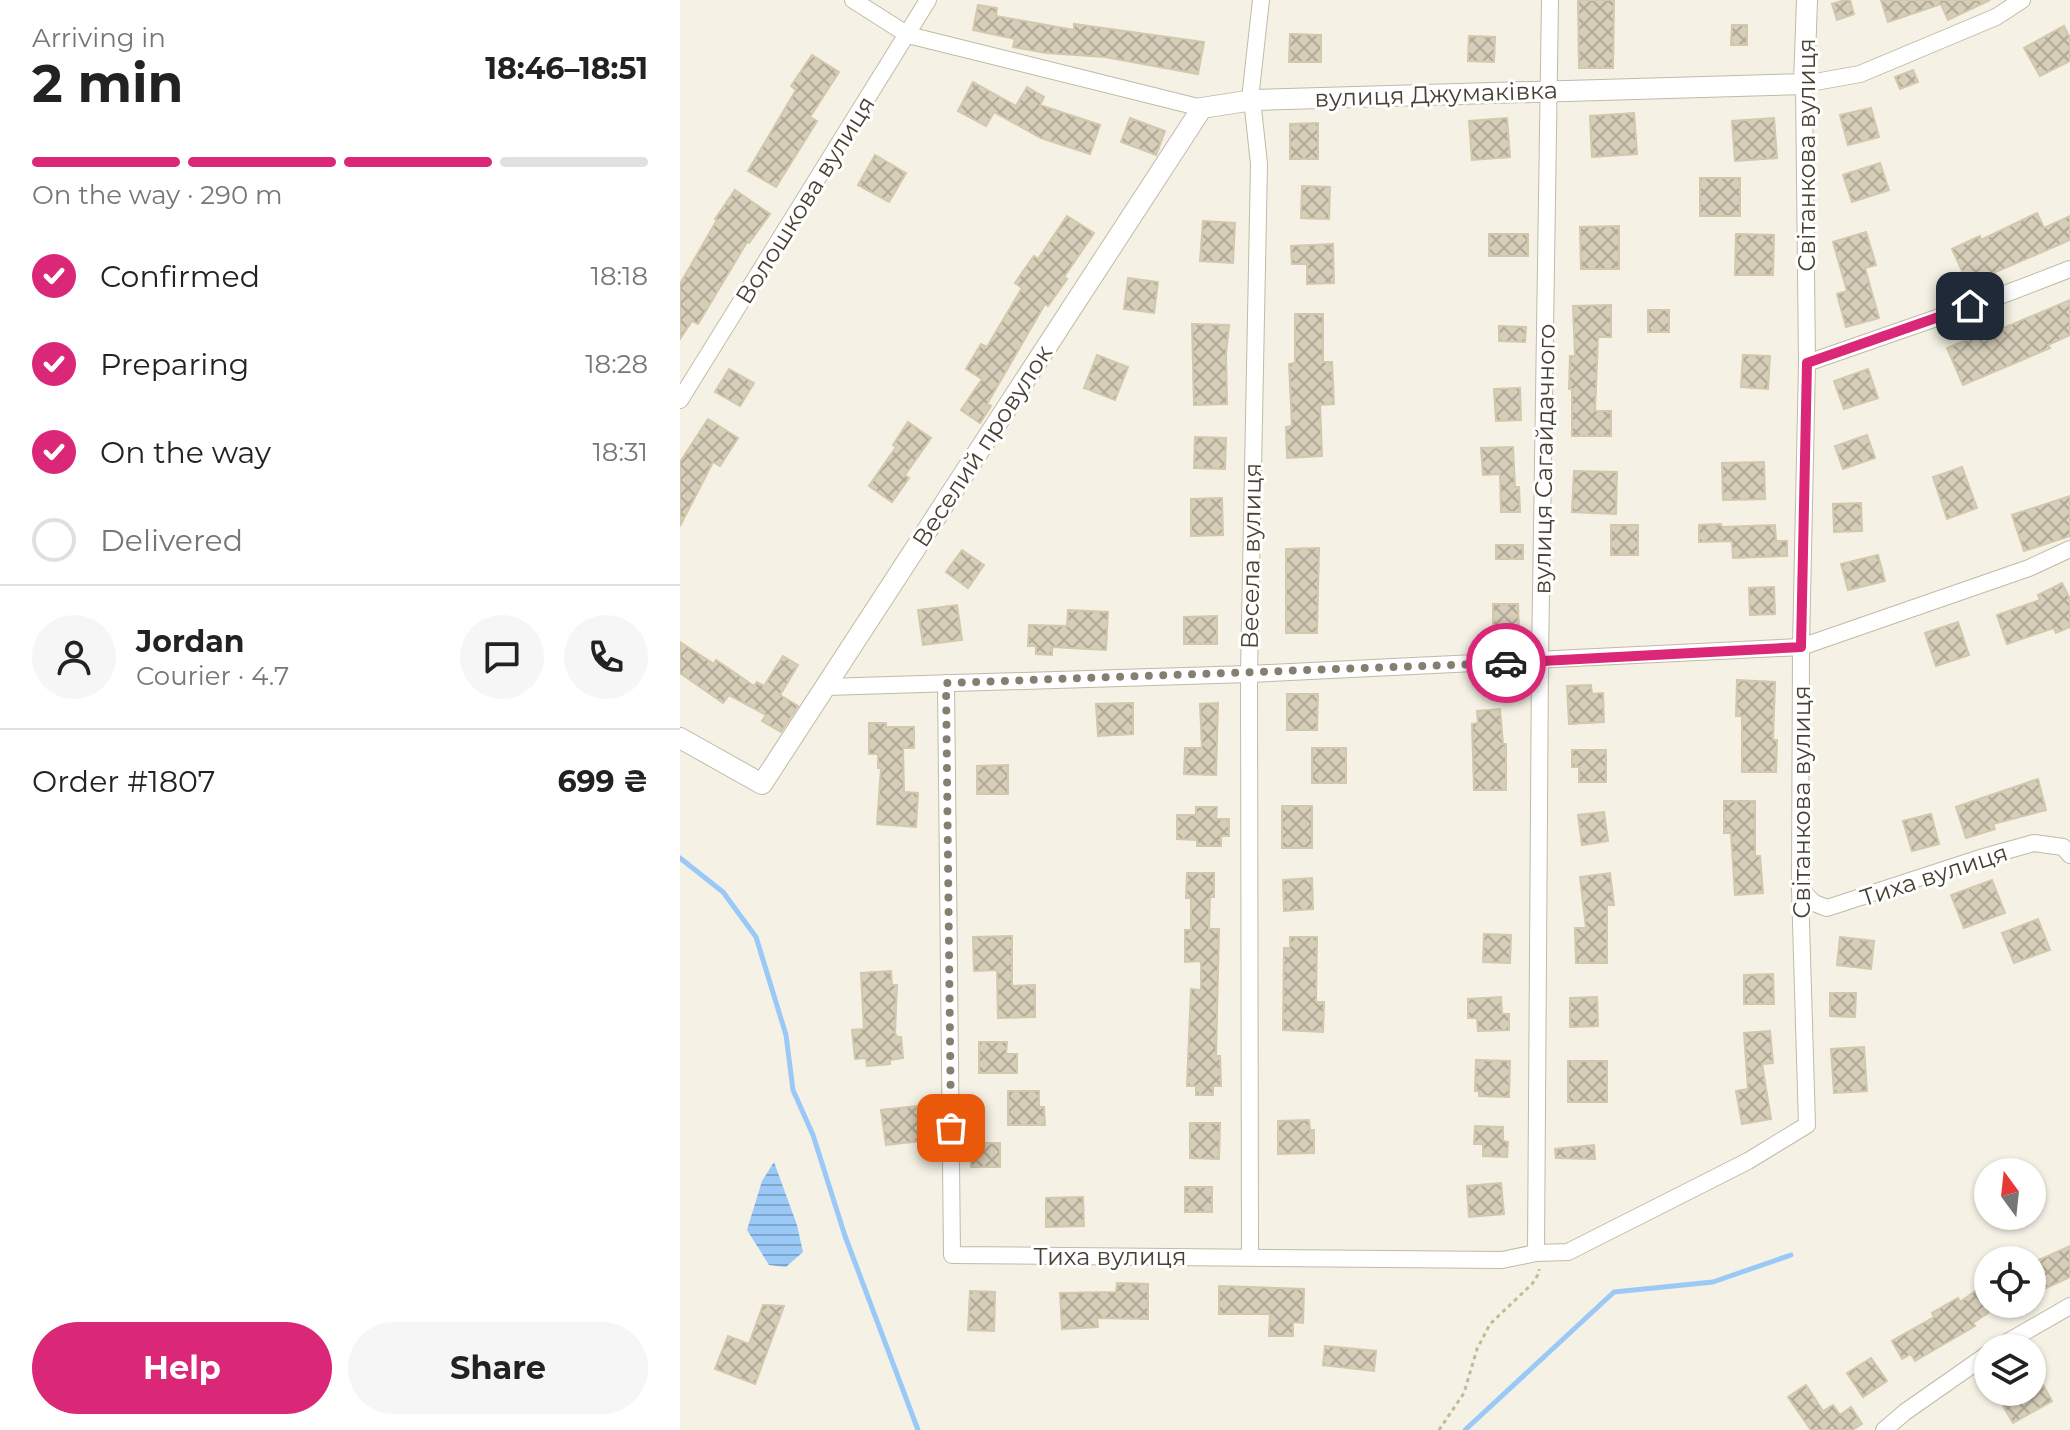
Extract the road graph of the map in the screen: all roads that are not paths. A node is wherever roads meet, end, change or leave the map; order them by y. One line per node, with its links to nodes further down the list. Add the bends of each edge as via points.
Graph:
1 (853, 0): 7 (street, вулиця Джумаківка)
2 (928, 0): 7 (street, Волошкова вулиця)
3 (1261, 0): 10 (street, Весела вулиця)
4 (1550, 0): 9 (street, вулиця Сагайдачного)
5 (1807, 0): 8 (street, Світанкова вулиця)
6 (2022, 0): 8 (street, вулиця Джумаківка, via 1996,17 1860,74)
7 (908, 35): 11 (street, вулиця Джумаківка); 14 (street, Волошкова вулиця)
8 (1804, 84): 9 (street, вулиця Джумаківка); 13 (street, Світанкова вулиця)
9 (1549, 91): 10 (street, вулиця Джумаківка); 17 (street, вулиця Сагайдачного)
10 (1253, 100): 11 (street, вулиця Джумаківка); 18 (street, Весела вулиця, via 1259,164)
11 (1202, 108): 20 (street, Веселий провулок)
12 (2070, 269): 13 (street)
13 (1807, 363): 16 (street, Світанкова вулиця)
14 (680, 400)
15 (2070, 549): 16 (street)
16 (1801, 647): 17 (street); 23 (street, Світанкова вулиця)
17 (1540, 661): 18 (street); 25 (street, вулиця Сагайдачного)
18 (1249, 674): 19 (street); 26 (street, Весела вулиця)
19 (946, 683): 20 (street); 26 (street, Тиха вулиця, via 952,1255)
20 (826, 687): 21 (street, Веселий провулок, via 762,784)
21 (680, 738)
22 (2070, 855): 23 (street, Тиха вулиця, via 2063,847 2034,843 1827,908)
23 (1800, 889): 24 (street, Світанкова вулиця)
24 (1807, 1125): 25 (street, Тиха вулиця, via 1748,1161 1568,1252)
25 (1536, 1253): 26 (street, Тиха вулиця, via 1502,1260)
26 (1250, 1256)
27 (2070, 1306): 28 (street)
28 (2021, 1334)
29 (1974, 1364): 30 (street)
30 (1884, 1430)

